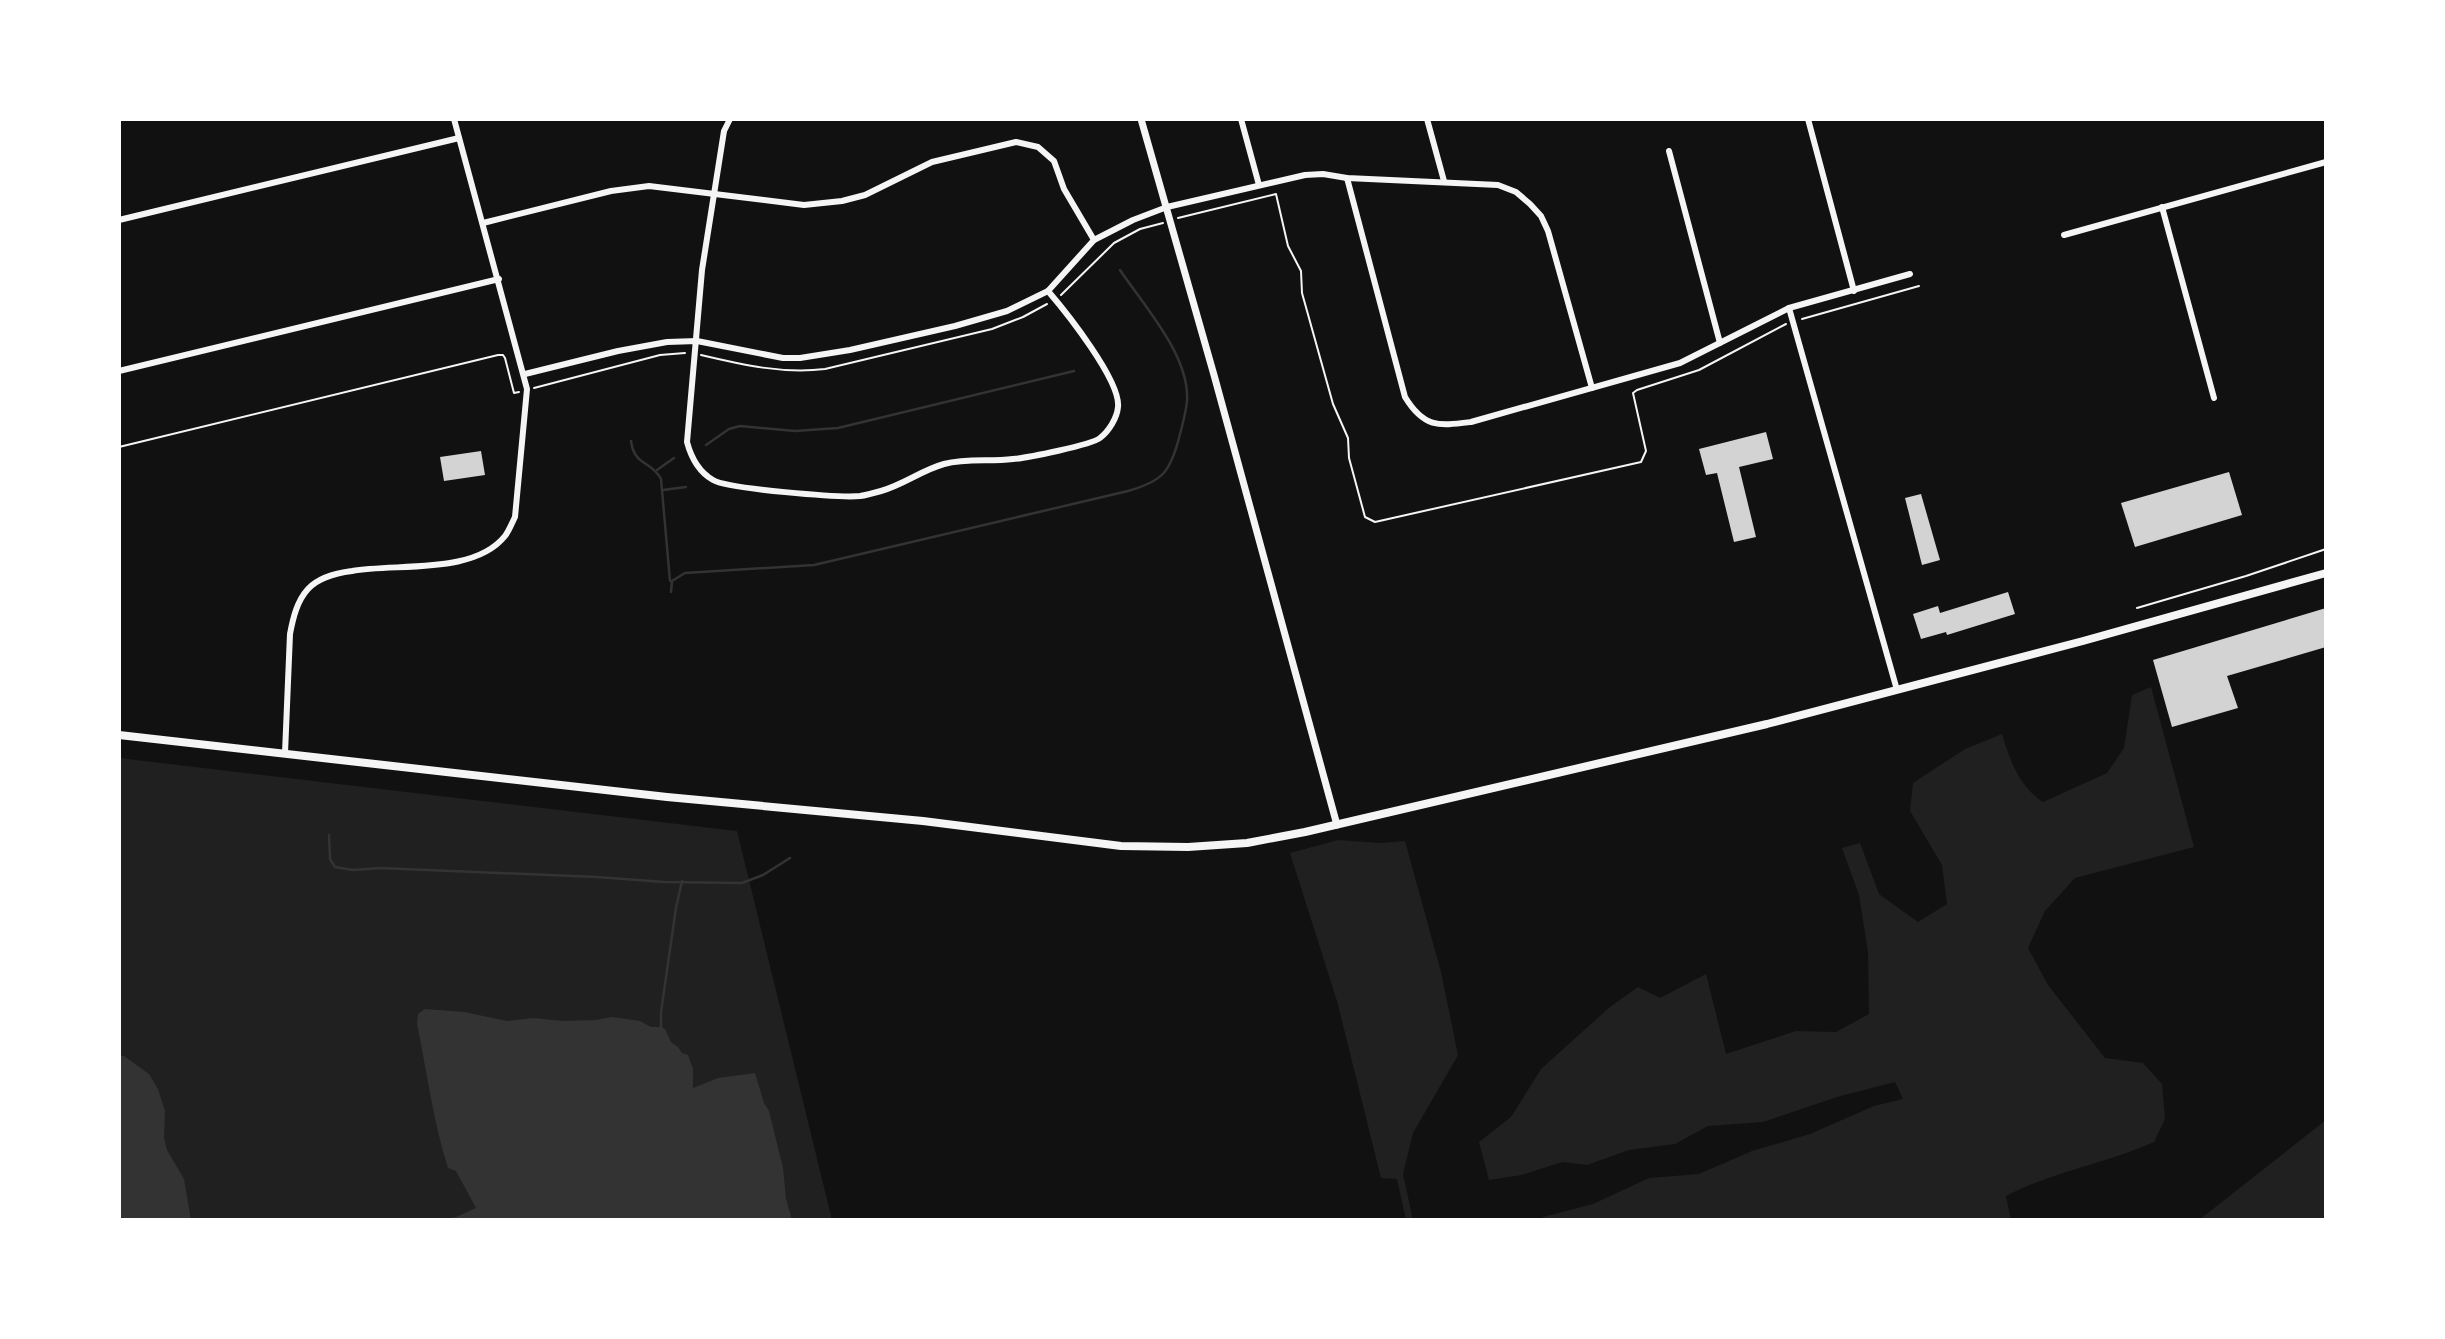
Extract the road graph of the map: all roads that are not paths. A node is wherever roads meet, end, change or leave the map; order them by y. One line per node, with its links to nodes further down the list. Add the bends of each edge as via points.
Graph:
1 (454, 119): 7 (street)
2 (730, 119): 13 (street)
3 (1141, 119): 14 (street)
4 (1241, 119): 12 (street)
5 (1427, 119): 11 (street)
6 (1808, 119): 23 (street)
7 (459, 138): 16 (street); 17 (street)
8 (1669, 151): 26 (street)
9 (2326, 162): 15 (street)
10 (1347, 178): 11 (street); 12 (street, via 1305,175); 29 (street, via 1405,397 1415,413 1428,423 1471,422)
11 (1444, 181): 29 (street, via 1498,185 1516,192 1541,216)
12 (1259, 185): 14 (street)
13 (715, 193): 17 (street, via 631,187); 19 (street, via 804,205 842,201 865,195 932,162 1024,142 1045,151 1054,161 1064,190); 25 (street, via 702,270)
14 (1167, 207): 19 (street); 35 (street)
15 (2162, 207): 18 (street); 30 (street)
16 (119, 220)
17 (483, 223): 21 (street)
18 (2064, 234)
19 (1094, 240): 22 (street)
20 (1910, 274): 23 (street)
21 (499, 279): 27 (street); 28 (street)
22 (1048, 291): 25 (street, via 1007,311 955,326 822,356 783,358); 25 (street, via 1110,376 1117,393 1115,420 1099,439 1013,459 944,464 883,491 859,496 736,487 714,481 699,467 687,442)
23 (1854, 291): 24 (street)
24 (1789, 308): 26 (street); 32 (street)
25 (697, 341): 28 (street, via 618,351)
26 (1720, 344): 29 (street, via 1679,363)
27 (119, 371)
28 (524, 374): 34 (street, via 527,389 519,499 506,536 472,559 348,571 318,581 307,590 290,634)
29 (1592, 388)
30 (2214, 398)
31 (2326, 573): 32 (main road)
32 (1898, 690): 35 (main road)
33 (119, 735): 34 (main road)
34 (285, 753): 35 (main road, via 1121,846 1188,848 1247,843)
35 (1337, 825)

